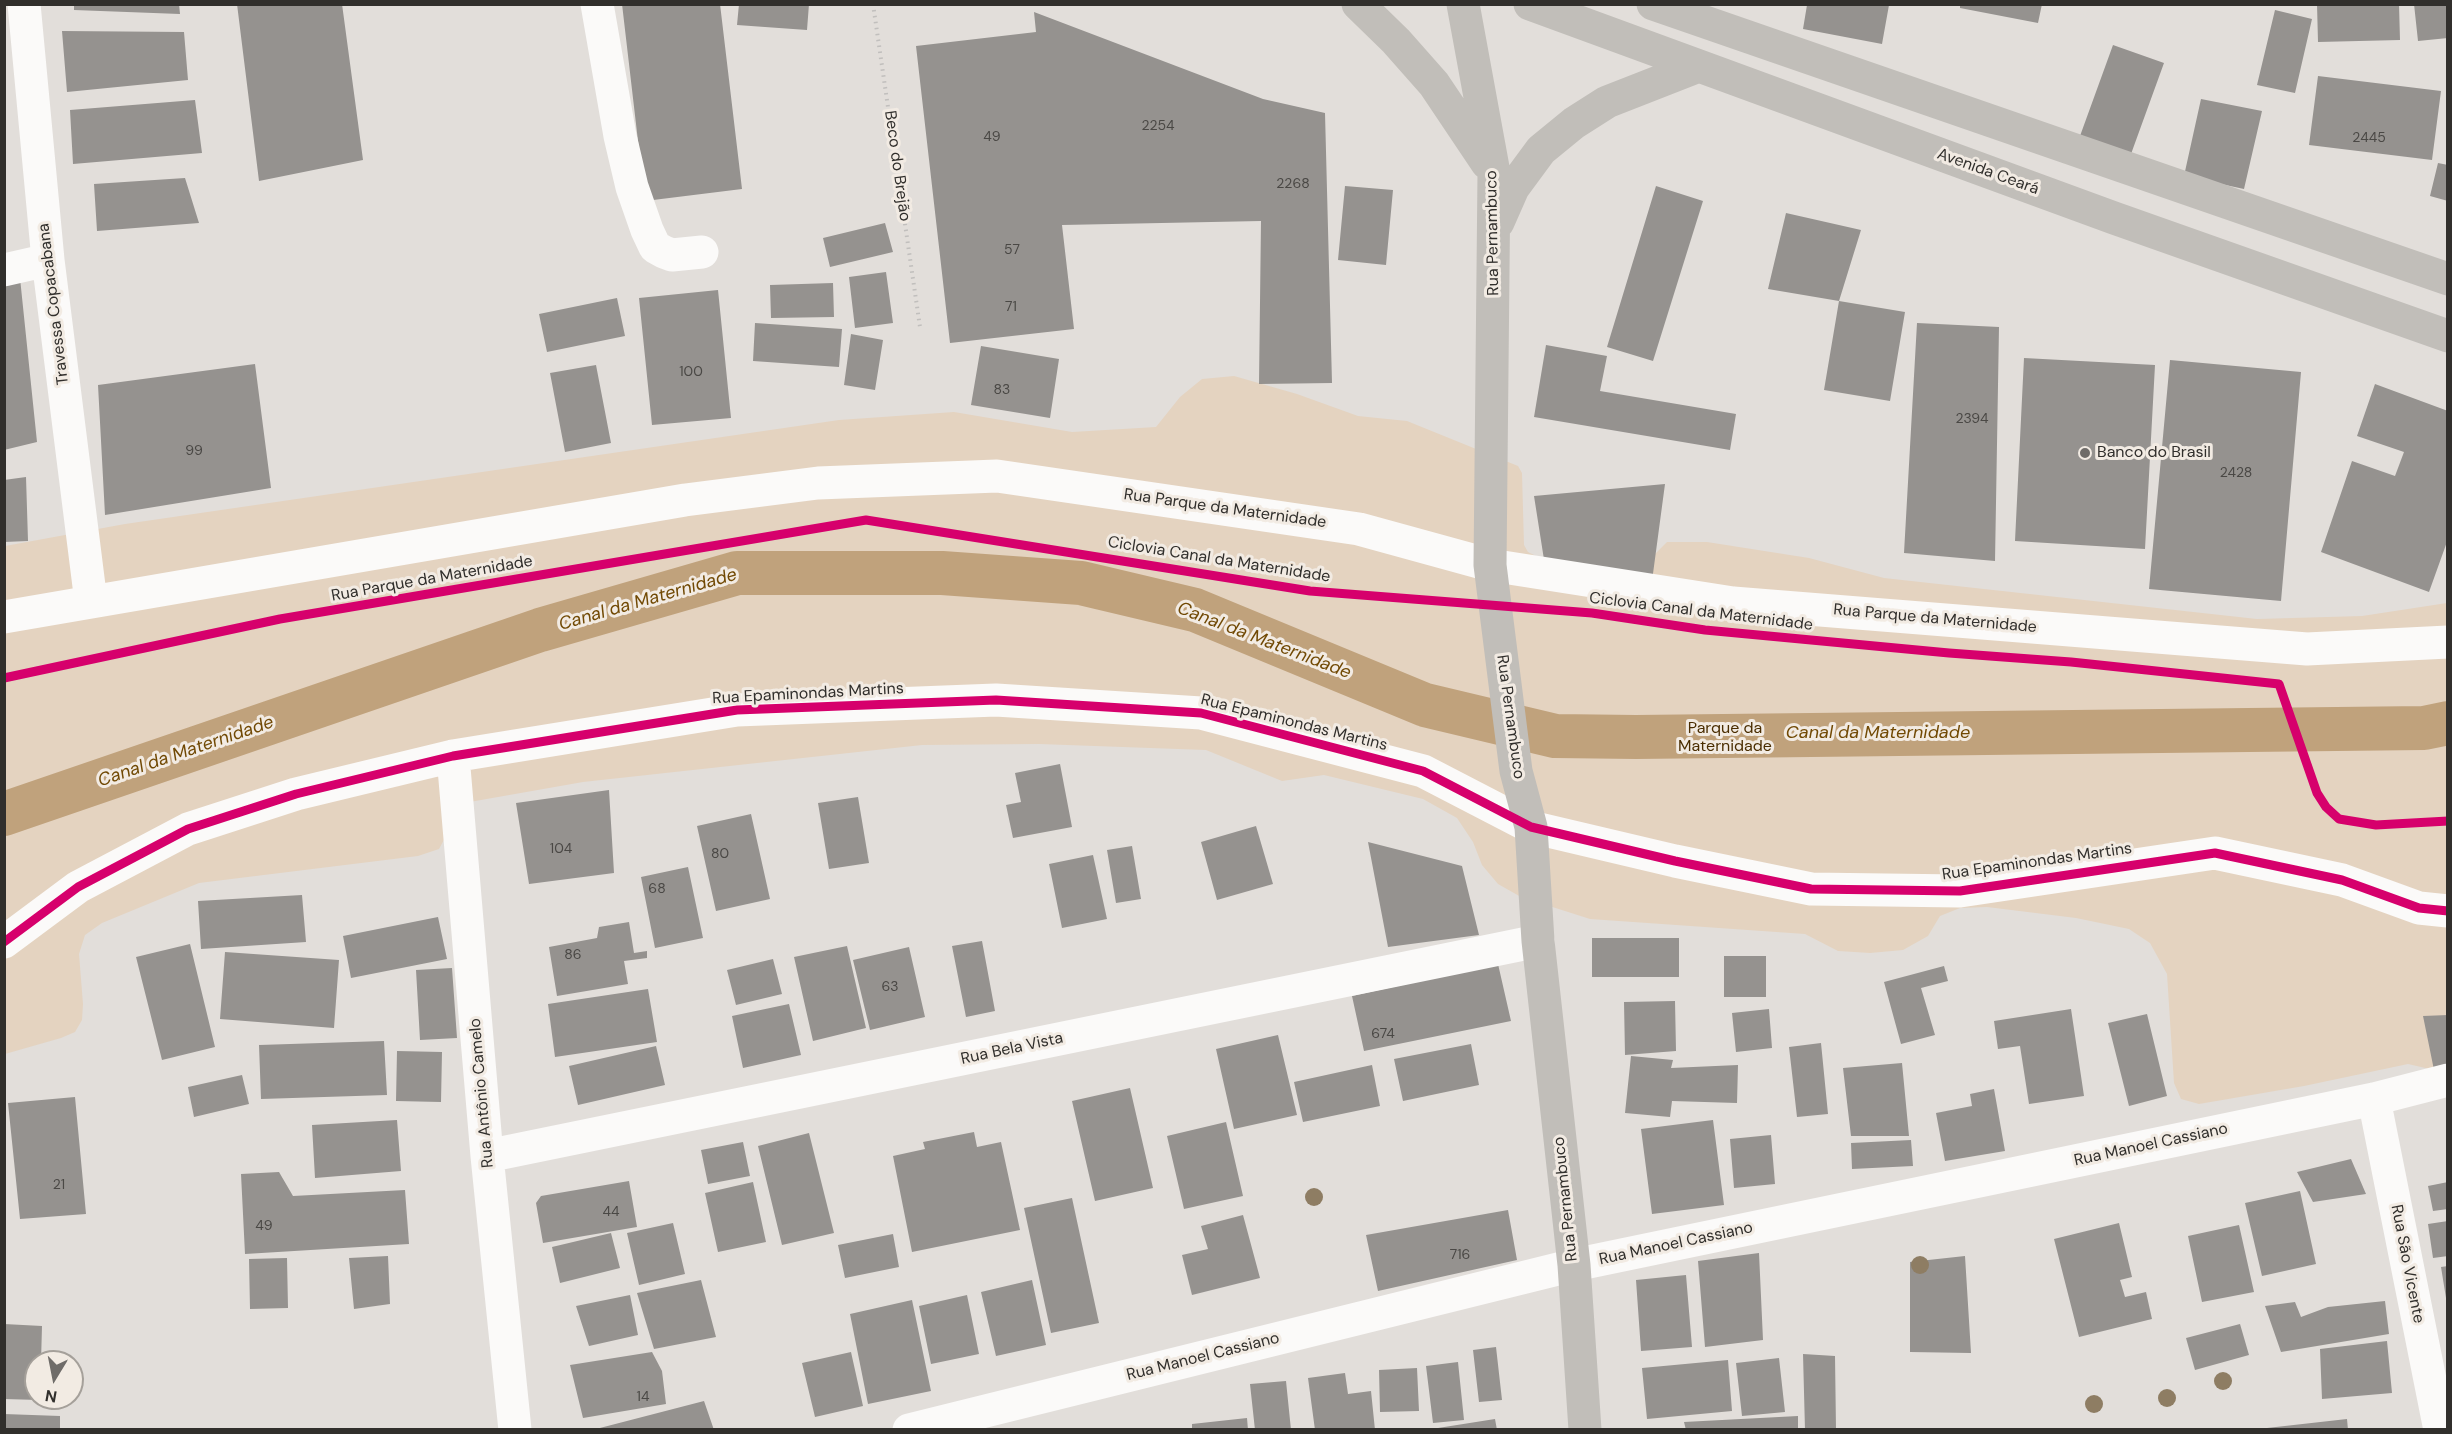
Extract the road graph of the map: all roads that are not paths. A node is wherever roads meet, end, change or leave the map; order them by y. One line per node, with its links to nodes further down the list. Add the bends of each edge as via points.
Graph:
1 (24, 4): 11 (street, Travessa Copacabana)
2 (597, 4): 10 (street, via 620,136 647,230 655,247 664,252)
3 (1358, 4): 8 (main road, via 1434,84)
4 (1463, 4): 8 (main road, Rua Pernambuco)
5 (1530, 4): 7 (main road, Avenida Ceará)
6 (1653, 4): 13 (main road)
7 (1699, 66): 9 (main road, via 1607,102 1574,123 1541,150 1513,188); 14 (main road, Avenida Ceará)
8 (1494, 173): 9 (main road, Rua Pernambuco)
9 (1495, 229): 15 (main road, Rua Pernambuco)
10 (702, 252)
11 (48, 260): 12 (street); 16 (street, Travessa Copacabana)
12 (4, 270)
13 (2448, 279)
14 (2448, 336)
15 (1490, 565): 16 (street, Rua Parque da Maternidade, via 1359,529 997,476 818,483 685,500); 18 (street, Rua Parque da Maternidade, via 1732,603 2307,649); 20 (main road, Rua Pernambuco, via 1516,771)
16 (91, 602): 17 (street, Rua Parque da Maternidade)
17 (4, 617)
18 (2448, 642)
19 (453, 756): 20 (street, Rua Epaminondas Martins, via 737,710 996,700 1201,713 1423,771); 23 (street, Rua Epaminondas Martins, via 296,794 188,830 78,886); 26 (street, Rua Antônio Camelo)
20 (1531, 827): 21 (street, Rua Epaminondas Martins, via 1811,889 1960,891 2215,853 2342,880 2419,908); 22 (main road, Rua Pernambuco)
21 (2448, 911)
22 (1538, 941): 26 (street, Rua Bela Vista); 27 (main road, Rua Pernambuco)
23 (4, 942)
24 (2448, 1080): 25 (street, Rua Manoel Cassiano)
25 (2374, 1099): 27 (street, Rua Manoel Cassiano); 31 (street, Rua São Vicente)
26 (487, 1156): 28 (street, Rua Antônio Camelo)
27 (1574, 1265): 29 (street, Rua Manoel Cassiano); 30 (main road, Rua Pernambuco)
28 (515, 1430)
29 (909, 1430)
30 (1585, 1430)
31 (2440, 1430)

